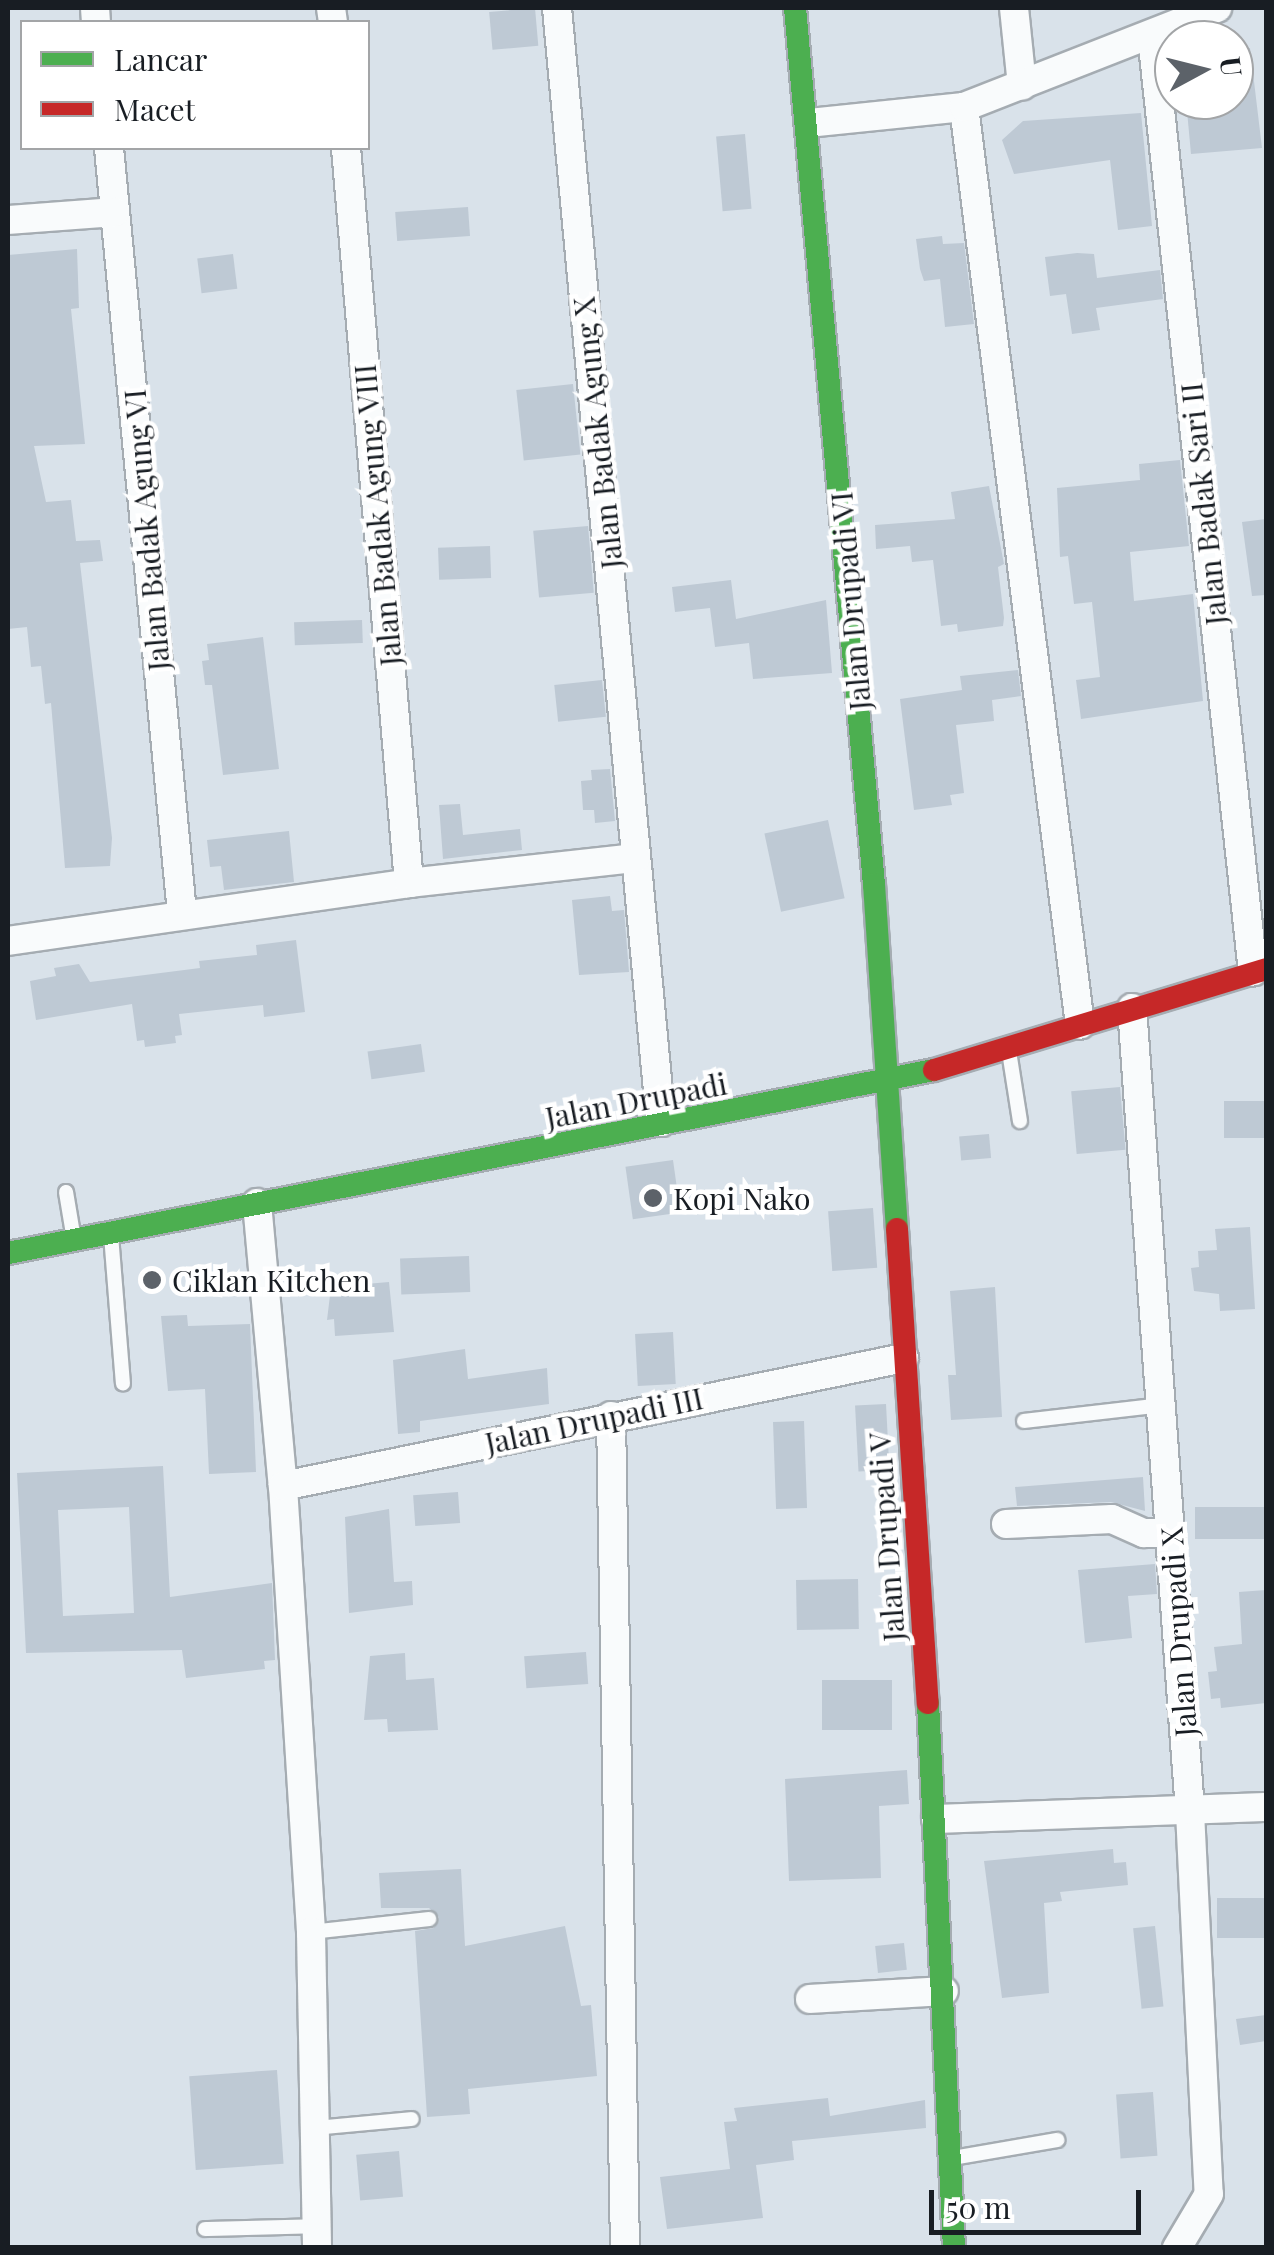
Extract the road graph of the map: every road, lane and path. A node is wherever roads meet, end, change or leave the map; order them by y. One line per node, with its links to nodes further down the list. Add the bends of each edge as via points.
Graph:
1 (557, 8): 13 (street, Jalan Badak Agung X)
2 (794, 8): 8 (street, Jalan Drupadi VI)
3 (1014, 8): 6 (street)
4 (1217, 8): 5 (street)
5 (1152, 36): 6 (street); 17 (street, Jalan Badak Sari II)
6 (1022, 86): 7 (street)
7 (964, 106): 8 (street); 19 (street)
8 (808, 123): 22 (street, Jalan Drupadi VI)
9 (109, 150): 11 (street, Jalan Badak Agung VI)
10 (346, 150): 14 (street, Jalan Badak Agung VIII)
11 (116, 212): 12 (street); 15 (street, Jalan Badak Agung VI)
12 (8, 220)
13 (636, 858): 14 (street); 24 (street, Jalan Badak Agung X)
14 (409, 883): 15 (street)
15 (182, 913): 16 (street)
16 (8, 940)
17 (1260, 970): 18 (street, Jalan Drupadi)
18 (1132, 1008): 19 (street, Jalan Drupadi); 32 (street, Jalan Drupadi X)
19 (1080, 1025): 20 (street, Jalan Drupadi); 21 (lane)
20 (1008, 1050): 22 (street, Jalan Drupadi); 23 (lane)
21 (1085, 1053)
22 (888, 1080): 24 (street, Jalan Drupadi); 30 (street, Jalan Drupadi V)
23 (1020, 1121)
24 (662, 1122): 26 (street, Jalan Drupadi)
25 (66, 1192): 28 (lane)
26 (257, 1204): 27 (street, Jalan Drupadi); 35 (street)
27 (111, 1234): 28 (street, Jalan Drupadi); 31 (lane)
28 (74, 1241): 29 (street, Jalan Drupadi)
29 (8, 1254)
30 (904, 1358): 33 (street, Jalan Drupadi III); 40 (street, Jalan Drupadi V)
31 (123, 1384)
32 (1162, 1405): 34 (lane); 37 (street, Jalan Drupadi X)
33 (612, 1416): 35 (street, Jalan Drupadi III); 51 (street)
34 (1024, 1421)
35 (283, 1486): 42 (street)
36 (1006, 1524): 37 (street, via 1112,1519 1144,1533)
37 (1171, 1533): 39 (street, Jalan Drupadi X)
38 (1266, 1808): 39 (street)
39 (1190, 1812): 40 (street); 53 (street, Jalan Drupadi X, via 1209,2194)
40 (936, 1819): 43 (street, Jalan Drupadi V)
41 (429, 1919): 42 (lane)
42 (310, 1932): 46 (street)
43 (944, 1990): 44 (street); 48 (street, Jalan Drupadi V)
44 (810, 2000)
45 (412, 2119): 46 (lane)
46 (314, 2128): 50 (street)
47 (1057, 2140): 48 (lane)
48 (952, 2158): 52 (street, Jalan Drupadi V)
49 (205, 2229): 50 (lane)
50 (317, 2237)
51 (625, 2248)
52 (954, 2248)
53 (1177, 2248)

